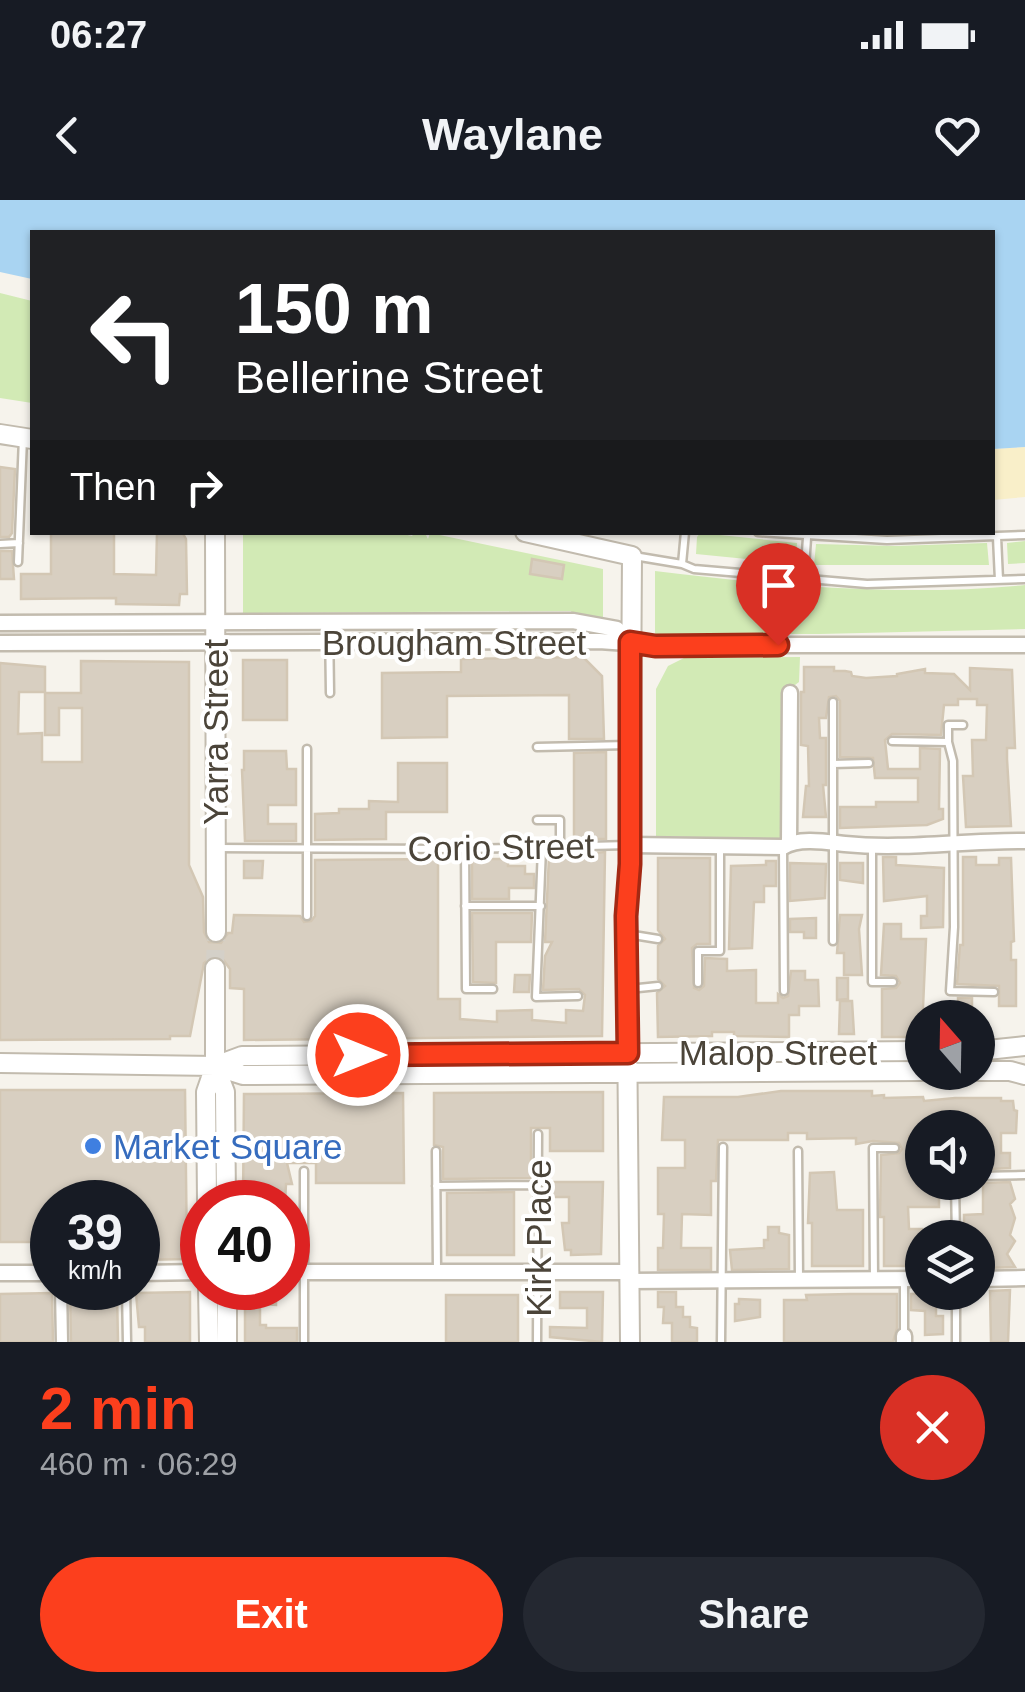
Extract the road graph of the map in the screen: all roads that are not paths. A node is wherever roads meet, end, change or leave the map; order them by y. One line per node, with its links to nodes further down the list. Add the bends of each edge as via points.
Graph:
1 (0, 434): 2 (street)
2 (28, 438): 10 (lane)
3 (215, 535): 20 (street, Yarra Street)
4 (538, 535): 12 (street)
5 (685, 535): 14 (lane)
6 (782, 535): 9 (lane)
7 (1025, 535): 8 (lane)
8 (997, 537): 9 (lane); 15 (lane)
9 (806, 538): 17 (lane)
10 (18, 543): 11 (lane); 13 (lane)
11 (0, 544)
12 (632, 556): 14 (lane); 25 (street)
13 (18, 562)
14 (682, 564): 17 (lane)
15 (999, 580): 16 (lane); 17 (lane)
16 (1025, 580)
17 (804, 581)
18 (329, 622): 19 (street, Brougham Street); 20 (street, Brougham Street); 24 (lane)
19 (466, 622): 22 (street); 25 (street, Brougham Street, via 576,621 617,628)
20 (214, 623): 21 (street, Brougham Street); 23 (street, Yarra Street)
21 (0, 624)
22 (466, 641): 24 (street, Brougham Street); 25 (street, Brougham Street)
23 (214, 642): 24 (street, Brougham Street); 26 (street, Brougham Street); 47 (street, Yarra Street)
24 (329, 642): 29 (lane)
25 (630, 642): 27 (street); 34 (street)
26 (0, 643)
27 (1025, 645)
28 (790, 692): 43 (street)
29 (330, 693)
30 (833, 702): 38 (lane)
31 (963, 725): 33 (lane, via 948,725)
32 (892, 741): 33 (lane)
33 (948, 742): 41 (lane)
34 (630, 745): 35 (lane); 44 (street)
35 (537, 747)
36 (306, 749): 48 (lane)
37 (869, 763): 38 (lane)
38 (833, 764): 42 (lane)
39 (537, 820): 50 (lane, via 560,820)
40 (1025, 841): 41 (street, Corio Street)
41 (952, 842): 46 (street, Corio Street); 66 (lane, via 950,992)
42 (833, 843): 43 (street, Corio Street); 46 (street, Corio Street); 58 (lane)
43 (786, 845): 45 (street, Corio Street); 65 (lane)
44 (630, 846): 45 (street, Corio Street); 50 (lane, Corio Street); 56 (street)
45 (720, 846): 61 (lane, via 720,951 698,951)
46 (872, 846): 60 (lane, via 872,982)
47 (216, 848): 48 (lane, Corio Street); 55 (street, Yarra Street)
48 (306, 848): 51 (lane, Corio Street); 54 (lane)
49 (542, 848): 50 (lane, Corio Street); 51 (lane, Corio Street); 53 (lane)
50 (560, 848)
51 (465, 850): 52 (lane)
52 (466, 906): 53 (lane); 63 (lane, via 466,989)
53 (541, 906): 67 (lane, via 536,996)
54 (306, 916)
55 (216, 932)
56 (626, 934): 57 (lane); 64 (street)
57 (658, 938)
58 (834, 940)
59 (215, 968): 75 (street)
60 (893, 982)
61 (698, 983)
62 (658, 986): 64 (lane)
63 (493, 988)
64 (626, 989): 72 (street)
65 (784, 991)
66 (994, 992)
67 (578, 996)
68 (1025, 1049): 69 (street); 80 (street)
69 (995, 1050)
70 (905, 1051): 71 (street, Malop Street)
71 (806, 1052): 72 (street, Malop Street); 78 (street)
72 (628, 1053): 73 (street, Malop Street); 79 (street)
73 (327, 1055): 75 (street, Malop Street, via 242,1056); 81 (street)
74 (0, 1063): 75 (street, Malop Street)
75 (215, 1066): 81 (street, Malop Street, via 243,1076); 90 (street, via 206,1092); 91 (street, via 225,1092)
76 (905, 1071): 78 (street, Malop Street)
77 (995, 1071): 80 (street)
78 (806, 1072): 79 (street, Malop Street)
79 (628, 1073): 81 (street, Malop Street); 100 (street)
80 (1025, 1073)
81 (327, 1075)
82 (538, 1134): 93 (lane, Kirk Place)
83 (723, 1148): 104 (lane)
84 (895, 1148): 106 (lane, via 873,1148)
85 (798, 1151): 105 (lane)
86 (436, 1152): 94 (lane)
87 (304, 1171): 92 (lane)
88 (1025, 1175): 89 (lane)
89 (995, 1176)
90 (207, 1180)
91 (226, 1180)
92 (304, 1180)
93 (538, 1185): 94 (lane); 95 (lane, Kirk Place)
94 (436, 1186): 97 (lane)
95 (538, 1271): 97 (street); 100 (street); 119 (lane, Kirk Place)
96 (310, 1272): 97 (street)
97 (438, 1272)
98 (0, 1273): 99 (street)
99 (30, 1273)
100 (628, 1276): 104 (street); 120 (street)
101 (1025, 1278): 103 (street)
102 (904, 1279): 106 (street); 113 (lane)
103 (995, 1279)
104 (721, 1280): 105 (street); 121 (lane)
105 (799, 1280): 106 (street)
106 (874, 1280)
107 (61, 1310): 114 (street)
108 (126, 1310): 115 (lane)
109 (208, 1310): 116 (street)
110 (227, 1310): 117 (street)
111 (304, 1310): 118 (lane)
112 (956, 1310): 122 (lane)
113 (904, 1339)
114 (62, 1342)
115 (127, 1342)
116 (208, 1342)
117 (227, 1342)
118 (304, 1342)
119 (537, 1342)
120 (630, 1342)
121 (721, 1342)
122 (956, 1342)

